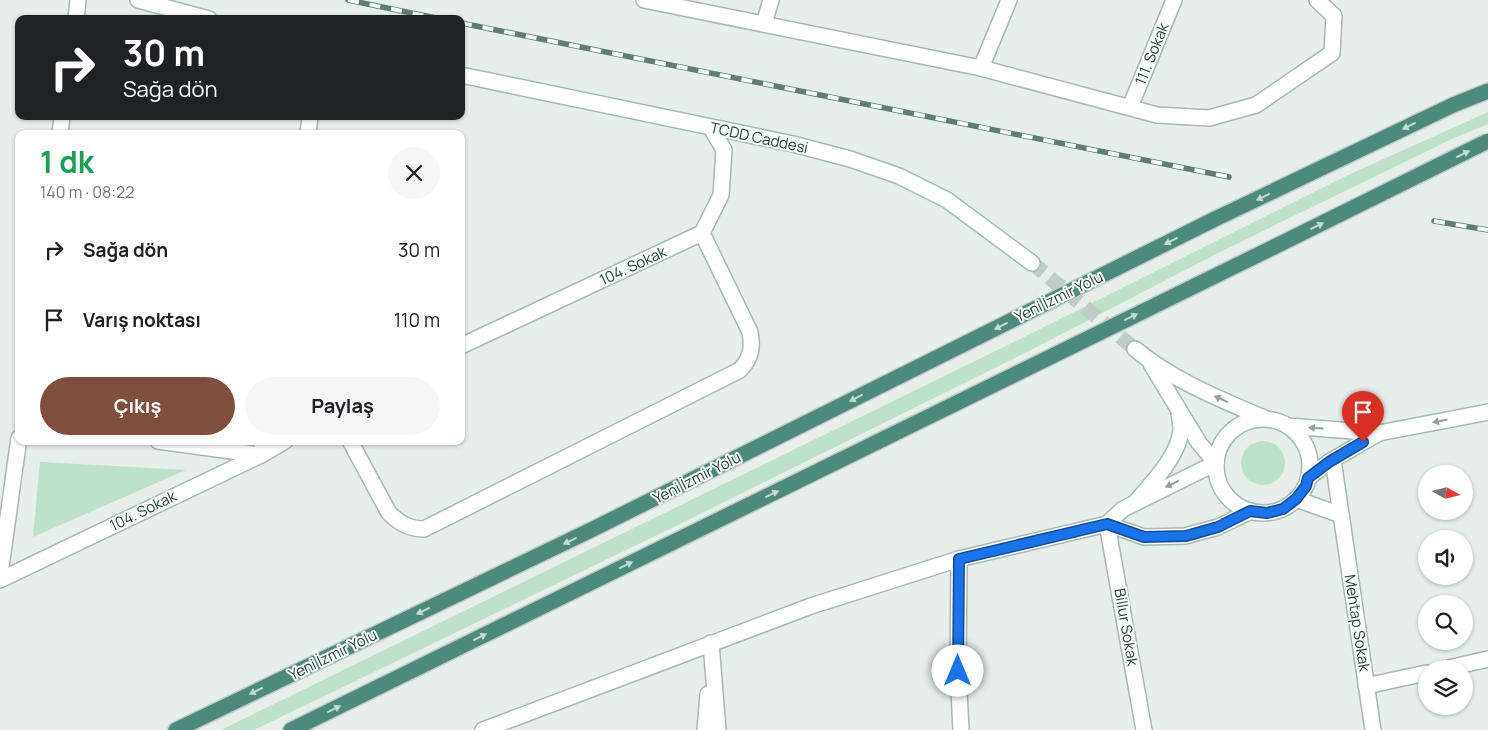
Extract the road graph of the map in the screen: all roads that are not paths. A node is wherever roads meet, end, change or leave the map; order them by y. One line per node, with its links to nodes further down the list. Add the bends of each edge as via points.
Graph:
1 (78, 0): 8 (street)
2 (138, 0): 9 (street)
3 (644, 0): 10 (street)
4 (771, 0): 10 (street)
5 (1009, 0): 11 (street)
6 (1174, 0): 14 (street, 111. Sokak)
7 (1317, 0): 14 (street, via 1334,16 1332,53 1256,105 1209,118 1157,114)
8 (76, 15)
9 (194, 15)
10 (764, 24): 11 (street)
11 (981, 68): 14 (street)
12 (465, 76): 15 (street, TCDD Caddesi)
13 (1488, 91): 48 (highway, Yeni İzmir Yolu, one-way to 48, bridge, via 1215,219 589,531)
14 (1130, 107)
15 (711, 128): 17 (street, via 724,150 721,194); 18 (street, TCDD Caddesi, via 793,144 899,176 947,200)
16 (1488, 141): 49 (highway, one-way to 16, bridge)
17 (702, 233): 19 (street, 104. Sokak); 29 (street, via 750,332 750,355 740,370 424,529 408,527 389,513)
18 (1032, 263)
19 (465, 344)
20 (1135, 349): 21 (street)
21 (1150, 362): 22 (street); 24 (street, one-way to 21)
22 (1179, 410): 32 (street); 36 (street, via 1181,430 1174,452)
23 (1488, 412): 26 (street, one-way to 26)
24 (1266, 419): 25 (street); 32 (street, via 1251,420 1238,426 1219,449)
25 (1288, 426): 26 (street, one-way to 25); 33 (street, via 1303,440 1308,454)
26 (1379, 433): 31 (street)
27 (17, 445): 35 (street)
28 (217, 445): 30 (street)
29 (352, 445)
30 (262, 448): 42 (street, 104. Sokak)
31 (1332, 460): 33 (street); 38 (street, Mehtap Sokak)
32 (1216, 463): 36 (street, one-way to 36); 37 (street, via 1224,493)
33 (1308, 478): 34 (street)
34 (1296, 499): 37 (street, via 1283,509 1267,513); 38 (street)
35 (5, 500): 41 (street)
36 (1135, 502): 39 (street)
37 (1250, 511): 39 (street, via 1218,527 1186,536 1144,537)
38 (1341, 515): 47 (street, Mehtap Sokak)
39 (1107, 524): 40 (street); 54 (street, Billur Sokak)
40 (959, 559): 43 (street, via 811,606); 53 (street)
41 (0, 574)
42 (0, 580)
43 (711, 643): 50 (street); 51 (street); 52 (street)
44 (1488, 659): 45 (street)
45 (1473, 662)
46 (1418, 675): 47 (street)
47 (1366, 686): 55 (street, Mehtap Sokak)
48 (176, 730)
49 (291, 730)
50 (484, 730)
51 (705, 730)
52 (718, 730)
53 (961, 730)
54 (1144, 730)
55 (1373, 730)

